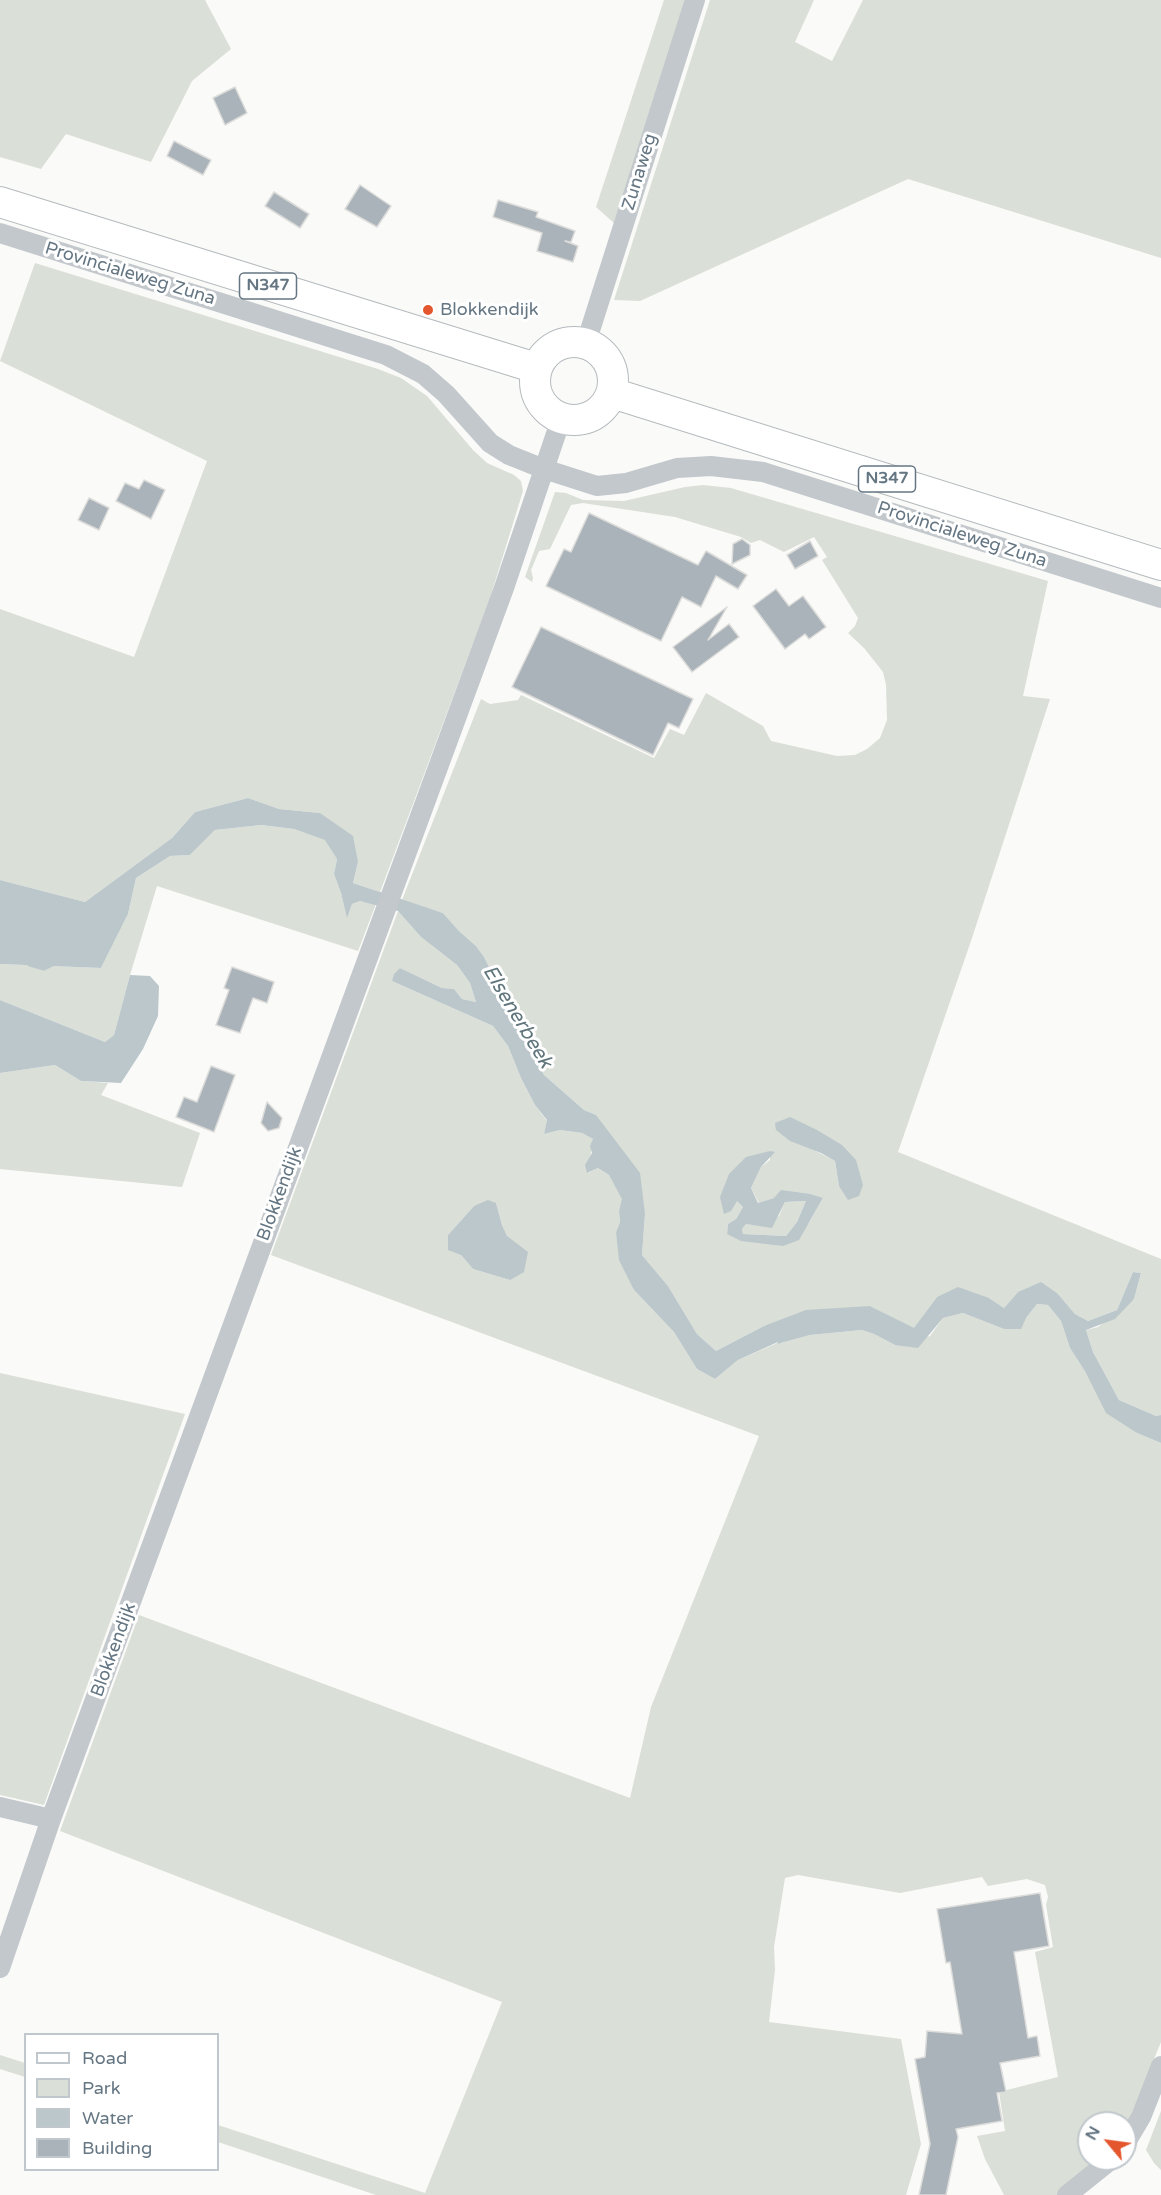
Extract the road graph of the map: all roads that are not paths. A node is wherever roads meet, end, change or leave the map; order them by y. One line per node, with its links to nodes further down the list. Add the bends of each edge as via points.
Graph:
1 (694, 0): 4 (street, Zunaweg)
2 (0, 202): 5 (main road, Provincialeweg Zuna / N347)
3 (0, 233): 8 (street, Provincialeweg Zuna, via 386,355 423,374 490,443 508,455)
4 (586, 343): 5 (main road, via 569,342 551,348); 6 (main road, via 608,360 613,374)
5 (536, 368): 7 (main road, via 534,385 540,402)
6 (612, 393): 7 (main road, via 603,409 590,418); 9 (main road, Provincialeweg Zuna / N347)
7 (561, 419): 8 (street, Blokkendijk)
8 (544, 469): 10 (street, Provincialeweg Zuna, via 597,486 626,483 677,468 711,465 763,472); 12 (street, Blokkendijk, via 504,588)
9 (1161, 565)
10 (1161, 598)
11 (0, 1808): 12 (street)
12 (51, 1819): 13 (street, Blokkendijk)
13 (0, 1968)
14 (1161, 2066): 15 (street)
15 (1137, 2124)
16 (1097, 2171): 17 (street)
17 (1067, 2195)

